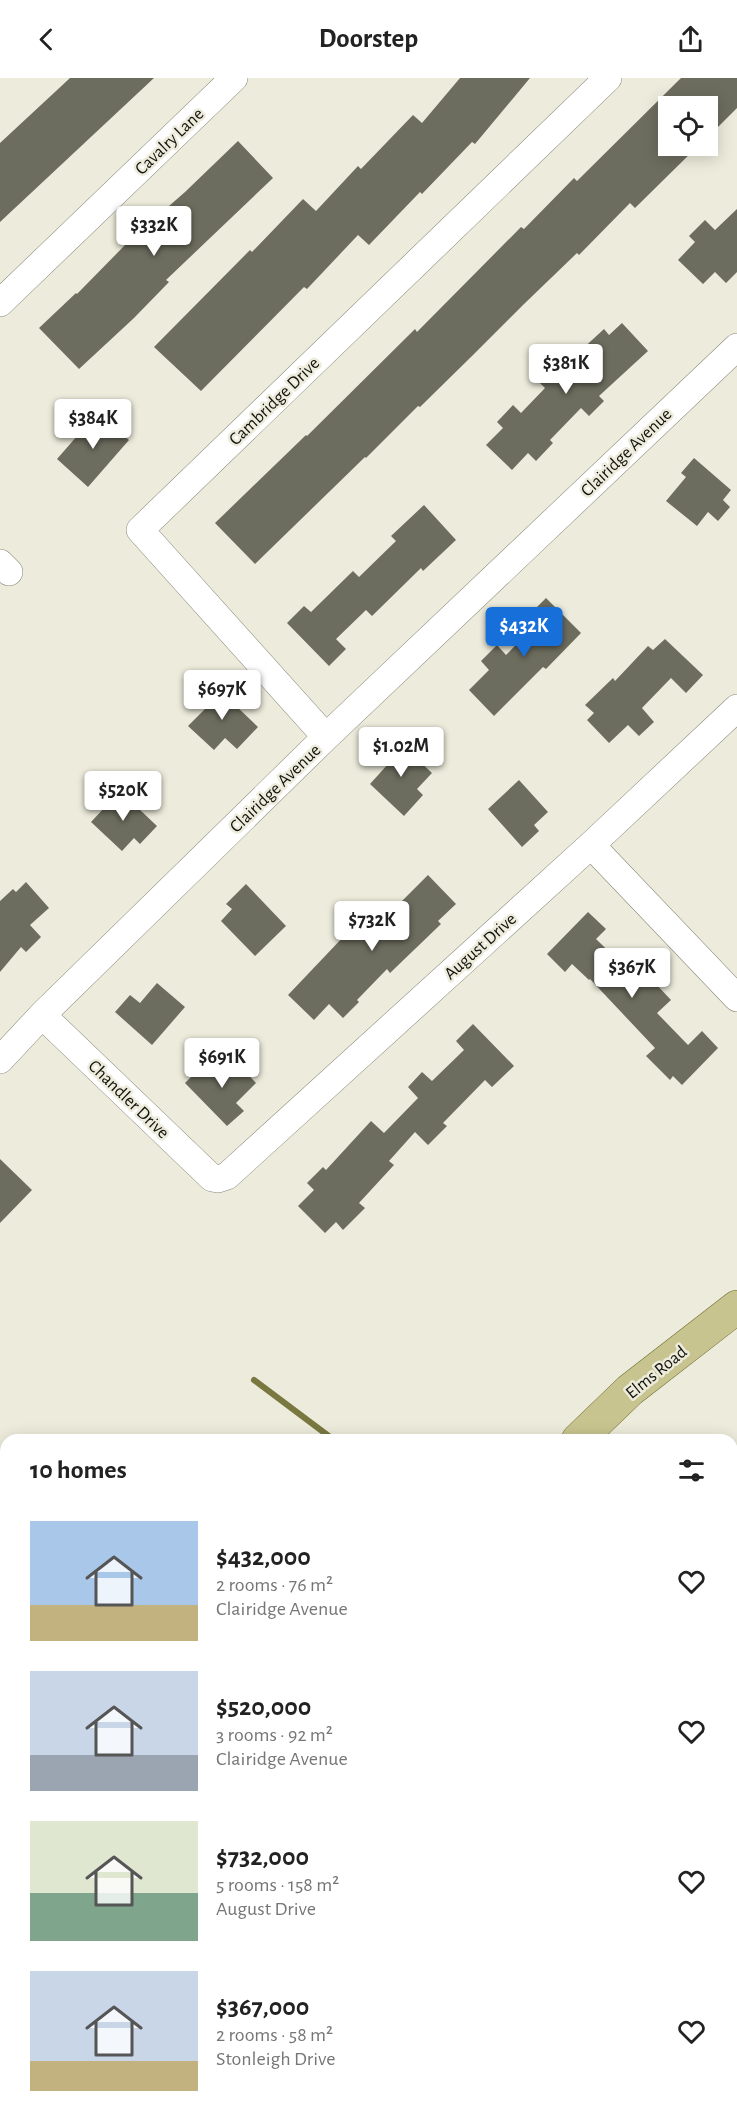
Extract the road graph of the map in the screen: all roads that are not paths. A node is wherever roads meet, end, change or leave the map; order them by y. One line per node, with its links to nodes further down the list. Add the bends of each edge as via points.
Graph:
1 (234, 78): 3 (street, Cavalry Lane)
2 (608, 78): 6 (street, Cambridge Drive, via 140,530)
3 (0, 303)
4 (737, 347): 6 (street, Clairidge Avenue)
5 (737, 708): 7 (street, August Drive)
6 (327, 737): 9 (street, Clairidge Avenue)
7 (591, 845): 8 (street); 11 (street, August Drive, via 227,1176)
8 (737, 998)
9 (42, 1015): 10 (street, Clairidge Avenue); 11 (street, Chandler Drive, via 212,1178)
10 (0, 1060)
11 (218, 1179)
12 (737, 1307): 13 (main road, Elms Road, via 630,1390)
13 (584, 1434)

